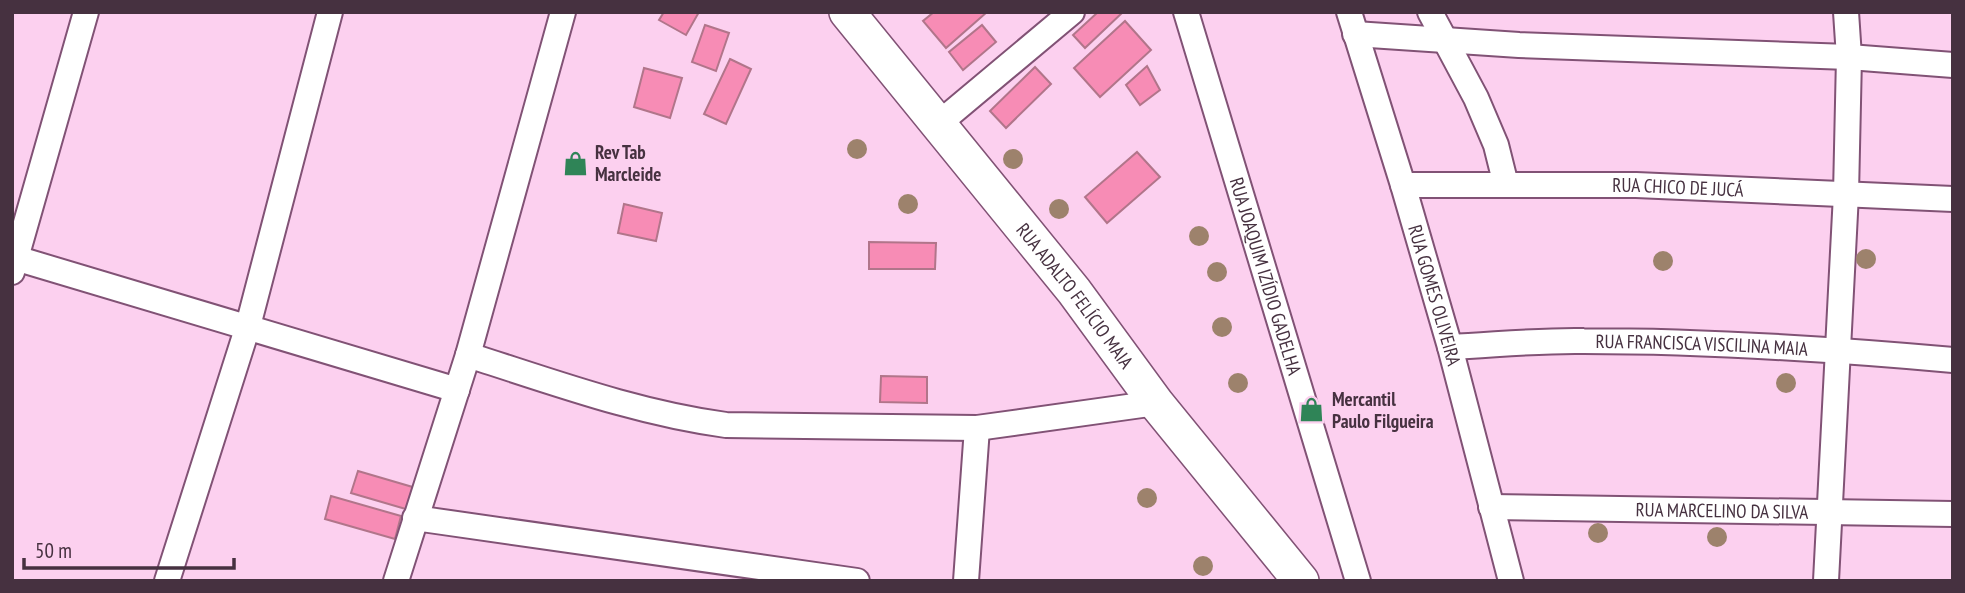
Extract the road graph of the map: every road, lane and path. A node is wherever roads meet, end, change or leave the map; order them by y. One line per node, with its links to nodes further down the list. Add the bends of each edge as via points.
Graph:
1 (86, 12): 18 (street)
2 (330, 12): 19 (street)
3 (563, 12): 22 (street)
4 (847, 12): 13 (street, RUA ADALTO FELÍCIO MAIA)
5 (1072, 12): 13 (street)
6 (1186, 12): 36 (street, RUA JOAQUIM IZÍDIO GADELHA)
7 (1430, 12): 10 (street)
8 (1846, 12): 11 (street)
9 (1352, 23): 10 (street); 15 (street, RUA GOMES OLIVEIRA)
10 (1443, 40): 11 (street); 14 (street, via 1476,98 1496,145)
11 (1849, 57): 12 (street); 16 (street)
12 (1953, 65)
13 (937, 125): 25 (street, RUA ADALTO FELÍCIO MAIA, via 1074,291)
14 (1506, 185): 15 (street, RUA CHICO DE JUCÁ); 16 (street, RUA CHICO DE JUCÁ)
15 (1403, 186): 20 (street, RUA GOMES OLIVEIRA)
16 (1846, 194): 17 (street, RUA CHICO DE JUCÁ); 21 (street)
17 (1953, 199)
18 (14, 263): 19 (street)
19 (248, 326): 24 (street); 31 (street)
20 (1450, 347): 21 (street, RUA FRANCISCA VISCILINA MAIA, via 1581,341); 27 (street, RUA GOMES OLIVEIRA)
21 (1839, 350): 23 (street, RUA FRANCISCA VISCILINA MAIA); 28 (street)
22 (468, 355): 24 (street); 26 (street, via 684,419 737,425)
23 (1953, 360)
24 (457, 390): 30 (street)
25 (1156, 402): 26 (street); 35 (street, RUA ADALTO FELÍCIO MAIA)
26 (978, 428): 34 (street)
27 (1491, 508): 28 (street, RUA MARCELINO DA SILVA); 37 (street, RUA GOMES OLIVEIRA)
28 (1831, 511): 29 (street, RUA MARCELINO DA SILVA); 38 (street)
29 (1953, 514)
30 (415, 519): 32 (street); 33 (street)
31 (167, 581)
32 (396, 581)
33 (857, 581)
34 (966, 581)
35 (1301, 581)
36 (1358, 581)
37 (1511, 581)
38 (1826, 581)

